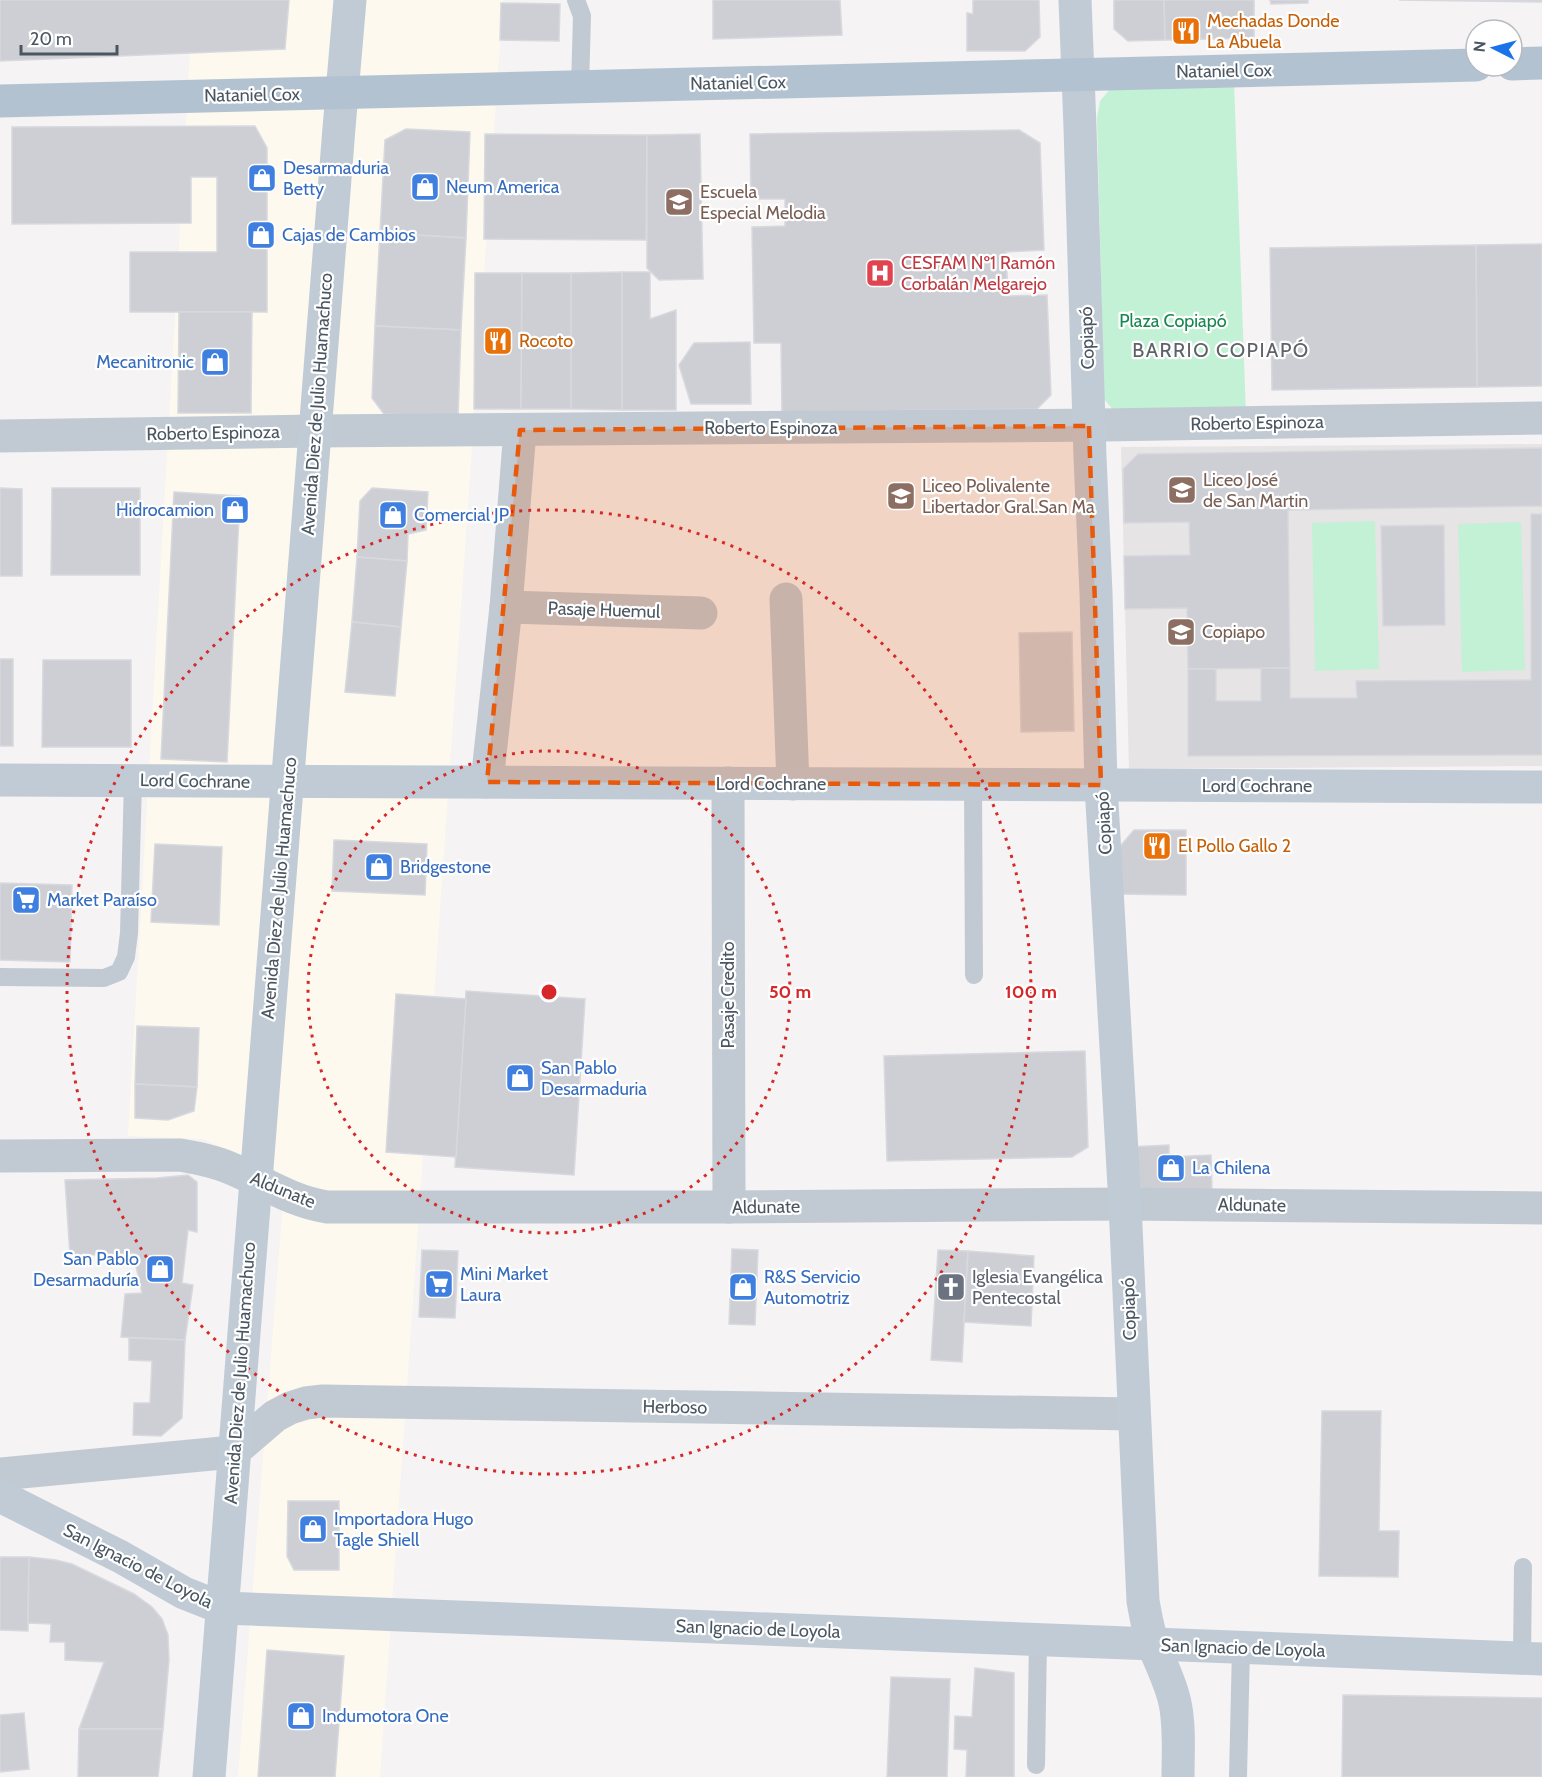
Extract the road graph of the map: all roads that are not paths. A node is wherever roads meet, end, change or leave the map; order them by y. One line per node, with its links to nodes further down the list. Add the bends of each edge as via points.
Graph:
1 (350, 0): 9 (street, Avenida Diez de Julio Huamachuco)
2 (576, 0): 8 (lane, via 582,16)
3 (1075, 0): 7 (street, Copiapó)
4 (1542, 63): 5 (main road)
5 (1524, 64)
6 (1464, 65): 7 (main road, Nataniel Cox)
7 (1078, 75): 8 (main road, Nataniel Cox); 12 (street, Copiapó)
8 (580, 87): 9 (main road, Nataniel Cox)
9 (342, 93): 10 (main road, Nataniel Cox); 14 (street, Avenida Diez de Julio Huamachuco)
10 (0, 101)
11 (1542, 418): 12 (street, Roberto Espinoza)
12 (1089, 426): 13 (street, Roberto Espinoza); 26 (street, Copiapó)
13 (520, 430): 14 (street, Roberto Espinoza); 17 (street)
14 (315, 432): 15 (street, Roberto Espinoza); 21 (street, Avenida Diez de Julio Huamachuco)
15 (0, 436)
16 (786, 599): 24 (street)
17 (506, 607): 18 (street, Pasaje Huemul); 22 (street)
18 (701, 614)
19 (0, 780): 20 (street, Lord Cochrane)
20 (132, 780): 21 (street, Lord Cochrane); 29 (lane, via 129,933 126,957 119,972 104,978)
21 (287, 782): 22 (street, Lord Cochrane); 31 (street, Avenida Diez de Julio Huamachuco)
22 (487, 782): 23 (street, Lord Cochrane)
23 (728, 783): 24 (street, Lord Cochrane); 33 (street, Pasaje Credito)
24 (793, 784): 25 (street, Lord Cochrane)
25 (972, 784): 26 (street, Lord Cochrane); 28 (lane)
26 (1101, 785): 27 (street, Lord Cochrane); 32 (street, Copiapó)
27 (1542, 787)
28 (974, 975)
29 (0, 976)
30 (0, 1156): 31 (street, Aldunate, via 180,1155 206,1159)
31 (255, 1181): 33 (street, Aldunate, via 307,1204 327,1207); 36 (street, Avenida Diez de Julio Huamachuco)
32 (1125, 1204): 33 (street, Aldunate); 34 (street, Aldunate); 35 (street, Copiapó)
33 (729, 1207)
34 (1542, 1208)
35 (1134, 1414): 36 (street, Herboso, via 323,1401 306,1402 275,1416); 42 (street, Copiapó, via 1143,1601)
36 (233, 1452): 37 (street); 40 (street, Avenida Diez de Julio Huamachuco)
37 (0, 1474)
38 (0, 1496): 40 (street, San Ignacio de Loyola, via 184,1593)
39 (1523, 1566): 44 (lane)
40 (222, 1608): 41 (street, San Ignacio de Loyola); 46 (street, Avenida Diez de Julio Huamachuco)
41 (1038, 1640): 42 (street, San Ignacio de Loyola); 45 (lane)
42 (1153, 1645): 43 (street, San Ignacio de Loyola); 47 (street, Copiapó, via 1175,1704)
43 (1241, 1648): 44 (street, San Ignacio de Loyola); 48 (lane)
44 (1532, 1659)
45 (1035, 1765)
46 (209, 1777)
47 (1178, 1777)
48 (1238, 1777)

